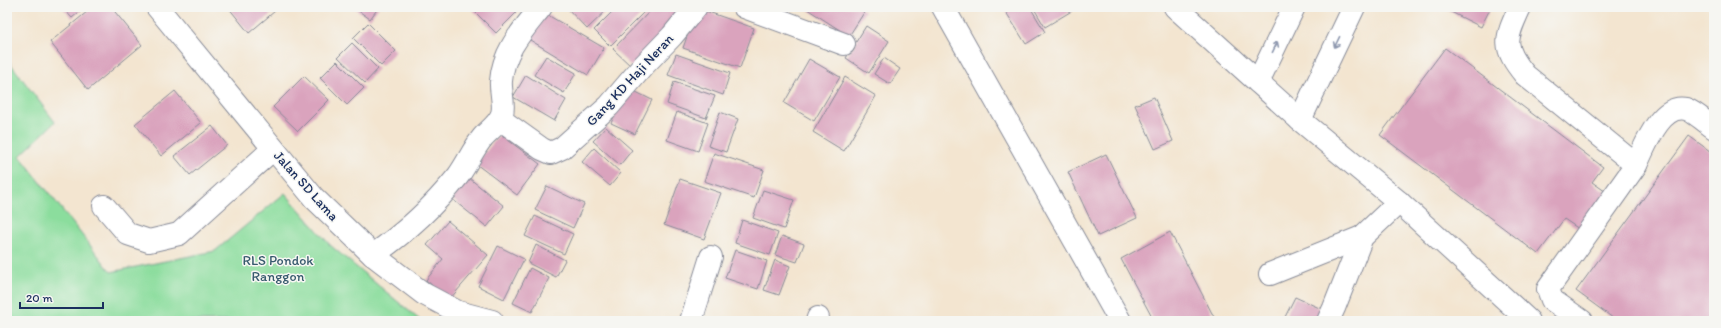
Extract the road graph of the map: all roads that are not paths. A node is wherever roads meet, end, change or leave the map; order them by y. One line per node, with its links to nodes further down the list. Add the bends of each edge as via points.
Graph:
1 (157, 7): 15 (street, Jalan SD Lama)
2 (541, 7): 12 (street, via 510,47 503,65 503,112)
3 (696, 7): 12 (street, Gang KD Haji Neran, via 609,106 562,148 551,153 542,149)
4 (944, 7): 25 (street)
5 (1174, 7): 11 (street)
6 (1294, 7): 11 (street, one-way to 6)
7 (1354, 7): 13 (street, one-way to 13)
8 (1520, 7): 16 (street, via 1508,32 1508,48 1513,61 1524,75)
9 (748, 8): 10 (street)
10 (844, 44)
11 (1258, 82): 13 (street)
12 (500, 119): 20 (street, via 483,137 458,175 429,209)
13 (1300, 120): 17 (street)
14 (1714, 128): 16 (street, via 1686,109 1673,109 1658,121)
15 (273, 149): 18 (street, via 178,234 149,241 128,234); 20 (street, Jalan SD Lama, via 314,198)
16 (1636, 165): 28 (street, via 1548,289 1552,300)
17 (1399, 202): 19 (street); 27 (street)
18 (104, 206)
19 (1362, 237): 22 (street); 26 (street)
20 (374, 255): 23 (street, Jalan SD Lama, via 424,294 458,312)
21 (711, 257): 24 (street)
22 (1270, 274)
23 (492, 321)
24 (691, 321)
25 (1120, 321)
26 (1328, 321)
27 (1529, 321)
28 (1582, 321)

